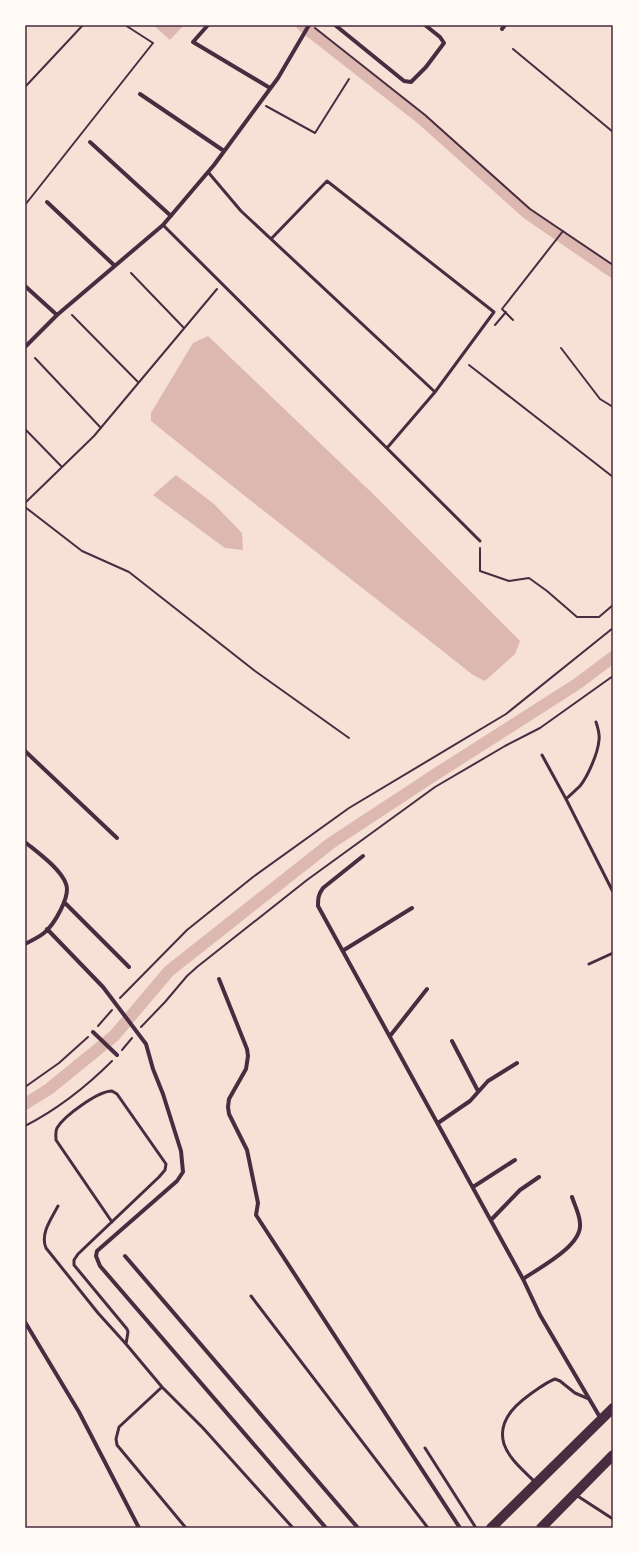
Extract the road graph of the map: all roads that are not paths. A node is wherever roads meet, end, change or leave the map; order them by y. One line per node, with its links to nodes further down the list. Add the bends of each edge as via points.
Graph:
1 (208, 25): 7 (street, via 193,42)
2 (310, 25): 7 (street)
3 (335, 25): 4 (street, via 404,81 411,82 444,43)
4 (425, 25)
5 (505, 25): 6 (street)
6 (502, 29)
7 (270, 88): 10 (street)
8 (140, 94): 10 (street)
9 (90, 142): 13 (street)
10 (224, 151): 11 (street)
11 (208, 172): 13 (street); 15 (lane, via 241,211)
12 (47, 202): 16 (street)
13 (171, 216): 14 (street)
14 (163, 226): 16 (street); 21 (lane)
15 (271, 240): 20 (lane); 20 (lane, via 327,181 494,312)
16 (115, 266): 18 (street)
17 (25, 286): 18 (street)
18 (57, 315): 19 (street)
19 (25, 347)
20 (435, 392): 21 (lane)
21 (387, 448): 22 (lane)
22 (480, 541)
23 (596, 722): 26 (lane, via 599,741 586,778)
24 (26, 753): 27 (street)
25 (542, 755): 26 (lane)
26 (566, 798): 30 (lane)
27 (117, 838)
28 (25, 842): 31 (street, via 58,872 66,883)
29 (364, 856): 35 (street, via 323,888 319,894 318,906)
30 (613, 892)
31 (64, 902): 33 (street); 38 (street)
32 (412, 908): 35 (street)
33 (47, 929): 34 (street); 72 (street, via 103,987 146,1044 181,1151 183,1172 177,1181 97,1251 100,1266)
34 (25, 944)
35 (344, 950): 42 (street)
36 (613, 953): 37 (lane)
37 (589, 964)
38 (129, 967)
39 (219, 979): 75 (street, via 247,1049 246,1069 229,1099 228,1107 247,1150 258,1203 256,1215)
40 (427, 990): 42 (street)
41 (94, 1033): 44 (street)
42 (390, 1036): 47 (street)
43 (452, 1041): 46 (street)
44 (116, 1054)
45 (517, 1062): 46 (street, via 496,1075)
46 (478, 1091): 47 (street, via 470,1101)
47 (438, 1123): 50 (street)
48 (515, 1160): 50 (street)
49 (539, 1177): 53 (street, via 520,1190)
50 (473, 1187): 53 (street)
51 (572, 1197): 56 (street, via 581,1225 576,1239 569,1247)
52 (58, 1206): 59 (lane, via 43,1240 46,1248)
53 (491, 1220): 56 (street)
54 (112, 1222): 54 (lane, via 159,1177 166,1164 117,1094 107,1091 81,1105 66,1118 57,1128 56,1140); 59 (lane, via 78,1254 74,1265 127,1329)
55 (124, 1256): 73 (street)
56 (523, 1279): 61 (street, via 540,1315)
57 (252, 1296): 74 (lane)
58 (25, 1322): 69 (street, via 79,1412)
59 (126, 1344): 60 (lane)
60 (162, 1387): 70 (lane, via 119,1426 117,1445); 71 (lane, via 203,1428)
61 (590, 1399): 63 (street); 66 (lane, via 575,1393 555,1379 530,1394 510,1412 502,1429 504,1444)
62 (613, 1408): 63 (main road)
63 (601, 1419): 66 (main road)
64 (425, 1448): 76 (lane)
65 (613, 1455): 67 (main road)
66 (536, 1483): 77 (main road)
67 (575, 1494): 68 (lane); 78 (main road)
68 (613, 1519)
69 (139, 1528)
70 (186, 1528)
71 (293, 1528)
72 (326, 1528)
73 (358, 1528)
74 (428, 1528)
75 (460, 1528)
76 (476, 1528)
77 (491, 1528)
78 (540, 1528)

